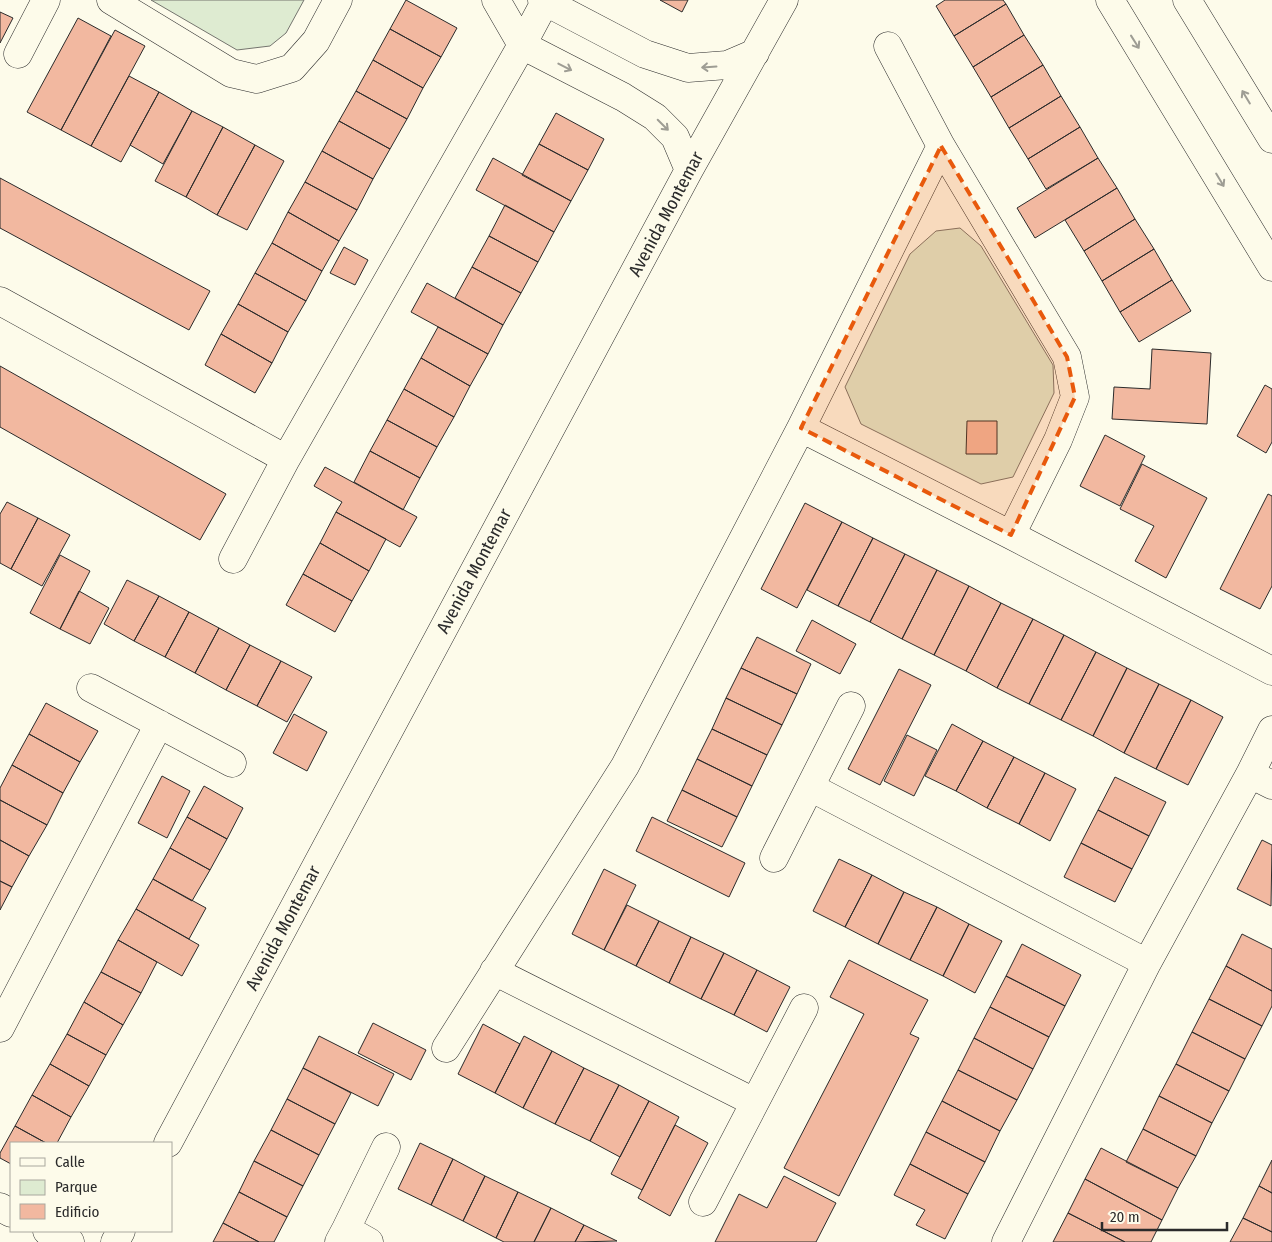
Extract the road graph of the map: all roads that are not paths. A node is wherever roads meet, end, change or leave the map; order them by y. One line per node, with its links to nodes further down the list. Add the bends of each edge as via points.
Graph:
1 (46, 0): 12 (street)
2 (111, 0): 3 (street, via 231,73 257,79 292,68 316,41)
3 (338, 0)
4 (496, 0): 9 (street)
5 (544, 0): 9 (street); 11 (street, one-way to 5, via 727,65 688,68 645,54)
6 (784, 0): 11 (street, Avenida Montemar)
7 (1110, 0): 16 (street, one-way to 16)
8 (1187, 0): 13 (street, one-way to 8)
9 (522, 45): 15 (street, one-way to 15, via 655,117 675,137); 19 (street)
10 (888, 46): 14 (street)
11 (756, 53): 15 (street, Avenida Montemar)
12 (18, 54)
13 (1269, 125)
14 (941, 146): 18 (street); 20 (street, via 1067,357 1075,397 1058,440)
15 (689, 170): 37 (street, Avenida Montemar)
16 (1272, 267)
17 (0, 301): 19 (street)
18 (801, 428): 20 (street); 32 (street, via 626,766)
19 (286, 459): 21 (street)
20 (1011, 535): 22 (street)
21 (233, 559)
22 (1272, 671)
23 (91, 688): 25 (street)
24 (851, 706): 29 (street)
25 (159, 724): 27 (street); 34 (street)
26 (1272, 730): 28 (street)
27 (232, 763)
28 (1261, 779): 31 (street)
29 (810, 787): 30 (street); 31 (street)
30 (774, 858)
31 (1147, 963): 44 (street)
32 (494, 970): 35 (street); 36 (street)
33 (804, 1008): 36 (street)
34 (0, 1028)
35 (446, 1048)
36 (754, 1102): 39 (street)
37 (169, 1142)
38 (386, 1147): 41 (street)
39 (703, 1202)
40 (49, 1232): 42 (street)
41 (342, 1236): 43 (street)
42 (70, 1242)
43 (370, 1242)
44 (1006, 1242)

